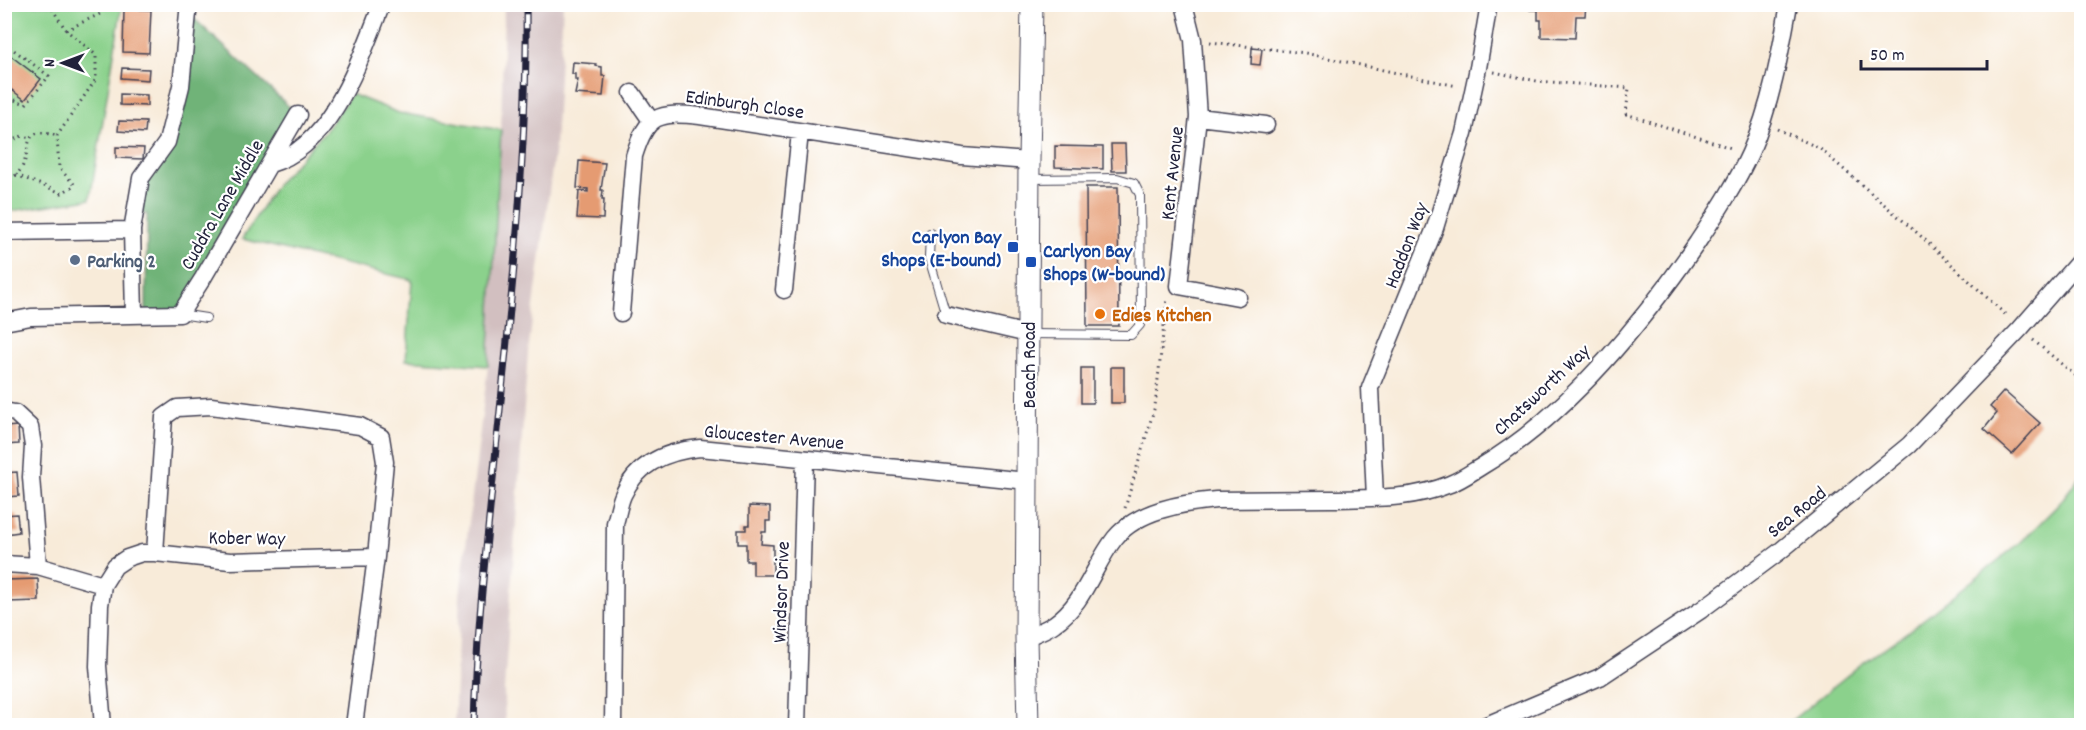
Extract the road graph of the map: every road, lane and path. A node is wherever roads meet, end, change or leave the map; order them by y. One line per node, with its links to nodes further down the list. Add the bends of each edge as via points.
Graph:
1 (49, 4): 9 (path)
2 (102, 4): 9 (path, via 102,13)
3 (382, 4): 28 (street, via 351,81 328,117 303,147 285,160)
4 (1032, 4): 29 (street, Beach Road)
5 (1184, 4): 10 (street, Kent Avenue)
6 (1489, 4): 12 (street, Haddon Way)
7 (1789, 4): 21 (street, Chatsworth Way, via 1779,65)
8 (188, 13): 32 (street, via 181,86 167,142 141,178)
9 (66, 30): 24 (path, via 96,55 96,79)
10 (1192, 40): 13 (path, via 1305,53); 19 (street, Kent Avenue)
11 (4, 46): 16 (path, via 49,76 26,104)
12 (1478, 68): 13 (street, Haddon Way); 27 (path, via 1537,81 1629,88 1626,114)
13 (1474, 90): 51 (street, Haddon Way, via 1435,228 1370,388)
14 (4, 93): 16 (path)
15 (632, 93): 20 (street)
16 (12, 99): 17 (path)
17 (4, 109)
18 (298, 115): 28 (street, Cuddra Lane Middle)
19 (1198, 117): 22 (street); 36 (street, Kent Avenue)
20 (652, 122): 23 (street, Edinburgh Close, via 656,117 676,114); 39 (street, via 641,134 634,156)
21 (1762, 122): 27 (street, Chatsworth Way); 45 (path, via 1819,148)
22 (1266, 125)
23 (800, 132): 29 (street, Edinburgh Close); 37 (street)
24 (57, 136): 25 (path, via 42,131); 30 (path, via 59,168 75,185 62,194)
25 (32, 138): 26 (path, via 22,136); 30 (path)
26 (4, 144)
27 (1750, 154): 51 (street, Chatsworth Way, via 1716,215 1673,278 1576,390 1509,448 1452,484 1409,496)
28 (270, 164): 40 (street, Cuddra Lane Middle)
29 (1029, 170): 46 (street, Beach Road); 46 (lane, via 1134,183 1140,195 1141,316 1140,325 1131,336)
30 (16, 175): 31 (path)
31 (4, 181)
32 (132, 230): 33 (street); 41 (street)
33 (4, 232)
34 (930, 232): 42 (lane, via 929,258)
35 (2082, 258): 45 (street, Sea Road)
36 (1179, 286): 38 (street); 52 (path, via 1166,299 1155,406)
37 (784, 290)
38 (1238, 297)
39 (621, 313)
40 (180, 314): 41 (street); 43 (lane)
41 (134, 315): 44 (street, via 31,317)
42 (946, 315): 46 (street)
43 (206, 318)
44 (4, 322)
45 (2020, 329): 47 (path); 64 (street, Sea Road, via 1909,445 1779,552 1701,610 1600,677)
46 (1028, 333): 50 (street, Beach Road)
47 (2082, 381)
48 (4, 411): 56 (street, via 15,413 30,426)
49 (805, 460): 50 (street, Gloucester Avenue); 61 (street, Gloucester Avenue, via 692,449 652,460 637,473 623,495 615,523); 62 (street, Windsor Drive)
50 (1027, 481): 58 (street, Beach Road)
51 (1375, 498): 52 (street, Chatsworth Way, via 1191,502 1149,515)
52 (1116, 538): 58 (street, Chatsworth Way, via 1077,603 1054,625)
53 (155, 553): 54 (street, Kober Way, via 230,561); 54 (street, via 164,417 177,408 211,406 360,426 381,437 385,462); 57 (street, Kober Way, via 142,553 114,566)
54 (376, 557): 60 (street)
55 (4, 564): 56 (street)
56 (38, 566): 57 (street)
57 (103, 585): 59 (street, via 98,666)
58 (1026, 638): 63 (street, Beach Road)
59 (103, 726)
60 (354, 726)
61 (613, 726)
62 (797, 726)
63 (1028, 726)
64 (1484, 726)

